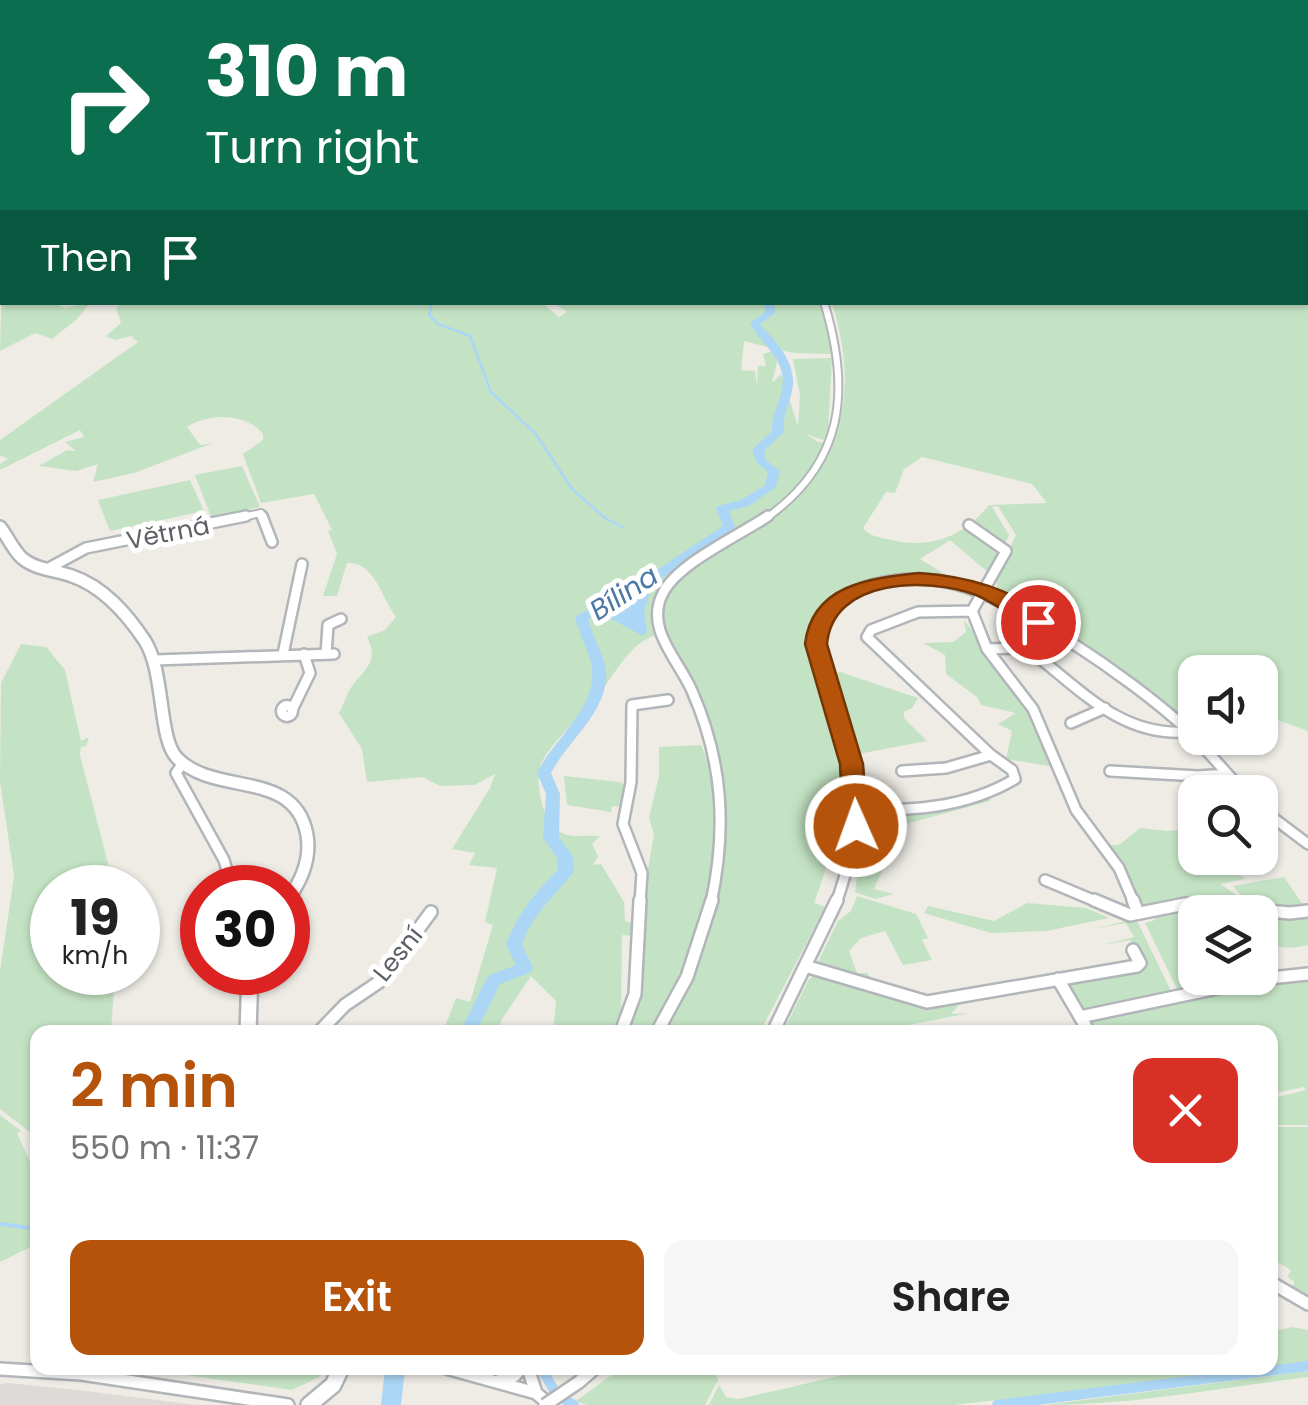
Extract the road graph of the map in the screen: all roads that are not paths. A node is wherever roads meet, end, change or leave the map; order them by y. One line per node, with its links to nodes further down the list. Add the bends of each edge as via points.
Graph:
1 (825, 305): 45 (street, via 838,342 838,411 814,476 671,582 658,608 661,636 692,690 720,782 721,830 696,954)
2 (970, 525): 7 (street, via 1006,551)
3 (0, 527): 6 (street, via 22,558)
4 (272, 542): 6 (street, Větrná, via 261,513 80,550)
5 (302, 564): 11 (street)
6 (49, 568): 13 (street, via 89,582 108,597)
7 (986, 592): 8 (street); 18 (street, via 1116,674); 27 (street, via 899,579 861,588 828,609 818,625 816,644 852,764)
8 (972, 611): 10 (street); 21 (street, via 918,612 866,637)
9 (341, 619): 12 (street, via 328,626 330,654)
10 (987, 649): 16 (street, via 1032,653); 35 (street, via 1033,709 1076,810 1119,868)
11 (283, 654): 12 (street); 13 (street)
12 (304, 654): 15 (street, via 310,673)
13 (155, 660): 22 (street, via 170,747)
14 (668, 700): 44 (street, via 632,705 632,782 623,824 642,873 635,994)
15 (292, 708)
16 (1105, 708): 17 (street); 19 (street, via 1141,730)
17 (1071, 723)
18 (1178, 724)
19 (1178, 732)
20 (1209, 755): 25 (street)
21 (991, 756): 23 (street); 26 (street)
22 (182, 763): 30 (street, via 176,773); 31 (street, via 262,787 297,809 308,831)
23 (902, 771)
24 (1110, 771): 25 (street)
25 (1226, 774)
26 (1014, 779): 27 (street, via 928,808)
27 (856, 810): 37 (street, via 846,874)
28 (1278, 822): 29 (street)
29 (1308, 844)
30 (223, 865)
31 (306, 865)
32 (1045, 880): 35 (street)
33 (1308, 911): 35 (street, via 1186,904)
34 (431, 912): 43 (street, Lesní, via 379,982)
35 (1138, 913)
36 (1133, 950): 39 (street, via 1137,966)
37 (805, 966): 39 (street, via 927,1002); 46 (street)
38 (1308, 974): 41 (street)
39 (1058, 979): 41 (street)
40 (249, 995): 42 (street)
41 (1080, 1016): 47 (street)
42 (248, 1025)
43 (326, 1025)
44 (624, 1025)
45 (662, 1025)
46 (776, 1025)
47 (1085, 1025)
48 (1278, 1287): 49 (street)
49 (1308, 1304)
50 (0, 1368): 51 (street)
51 (30, 1370)
52 (88, 1375): 60 (street)
53 (338, 1375): 61 (street)
54 (468, 1375): 58 (street)
55 (514, 1375): 58 (street)
56 (529, 1375): 59 (street)
57 (586, 1375): 59 (street, bridge)
58 (490, 1382): 59 (street)
59 (543, 1401)
60 (288, 1405)
61 (310, 1405)

